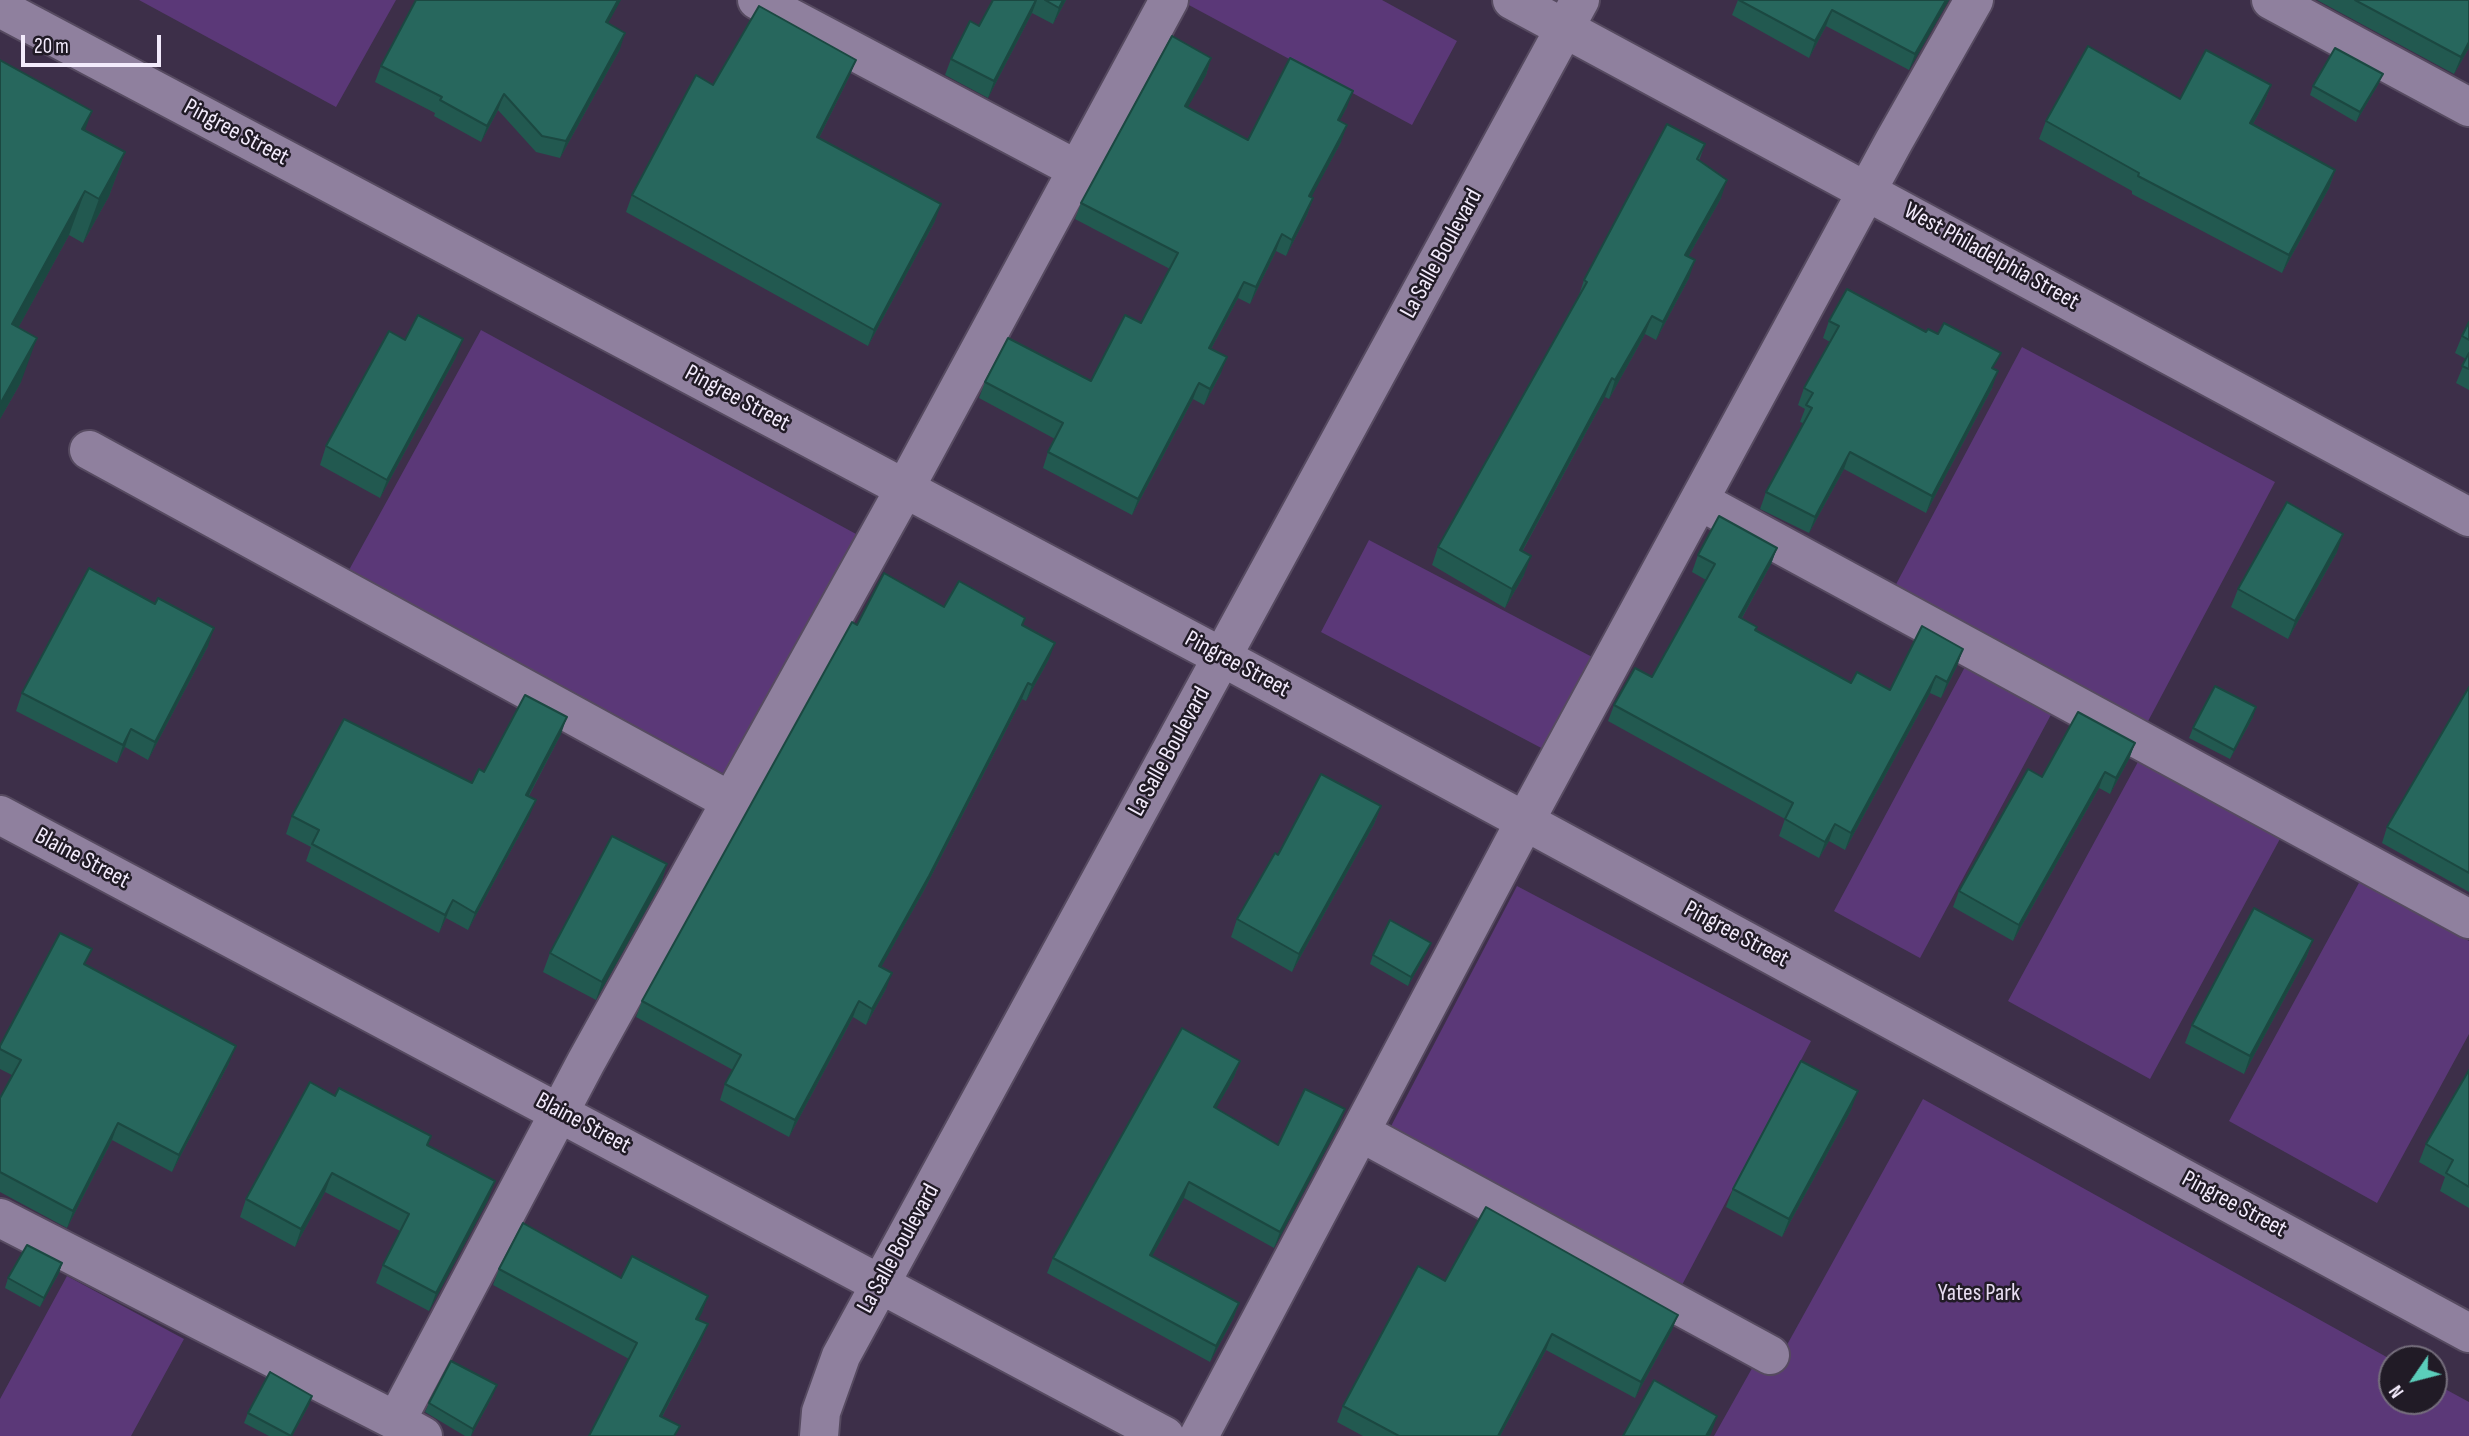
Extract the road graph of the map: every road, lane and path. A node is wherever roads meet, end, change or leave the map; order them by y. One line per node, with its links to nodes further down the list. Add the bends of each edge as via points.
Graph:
1 (757, 0): 9 (street)
2 (1169, 0): 9 (street)
3 (1512, 0): 7 (street, West Philadelphia Street)
4 (1974, 0): 10 (street)
5 (2271, 0): 8 (street)
6 (0, 8): 12 (street, Pingree Street)
7 (1572, 14): 10 (street, West Philadelphia Street); 15 (street, La Salle Boulevard)
8 (2469, 107)
9 (1076, 169): 12 (street)
10 (1868, 190): 13 (street); 14 (street, West Philadelphia Street)
11 (89, 450): 16 (street)
12 (905, 488): 15 (street, Pingree Street); 16 (street)
13 (1700, 501): 18 (street); 19 (street)
14 (2469, 517)
15 (1222, 657): 18 (street, Pingree Street); 23 (street, La Salle Boulevard)
16 (730, 801): 20 (street)
17 (0, 816): 20 (street, Blaine Street)
18 (1525, 821): 21 (street); 24 (street, Pingree Street)
19 (2469, 919)
20 (559, 1111): 23 (street, Blaine Street); 26 (street)
21 (1360, 1132): 25 (street); 29 (street)
22 (0, 1218): 26 (street)
23 (880, 1284): 27 (street, La Salle Boulevard, via 841,1356 821,1412); 28 (street, Blaine Street)
24 (2469, 1333)
25 (1770, 1355)
26 (410, 1428)
27 (818, 1436)
28 (1165, 1436)
29 (1199, 1436)

